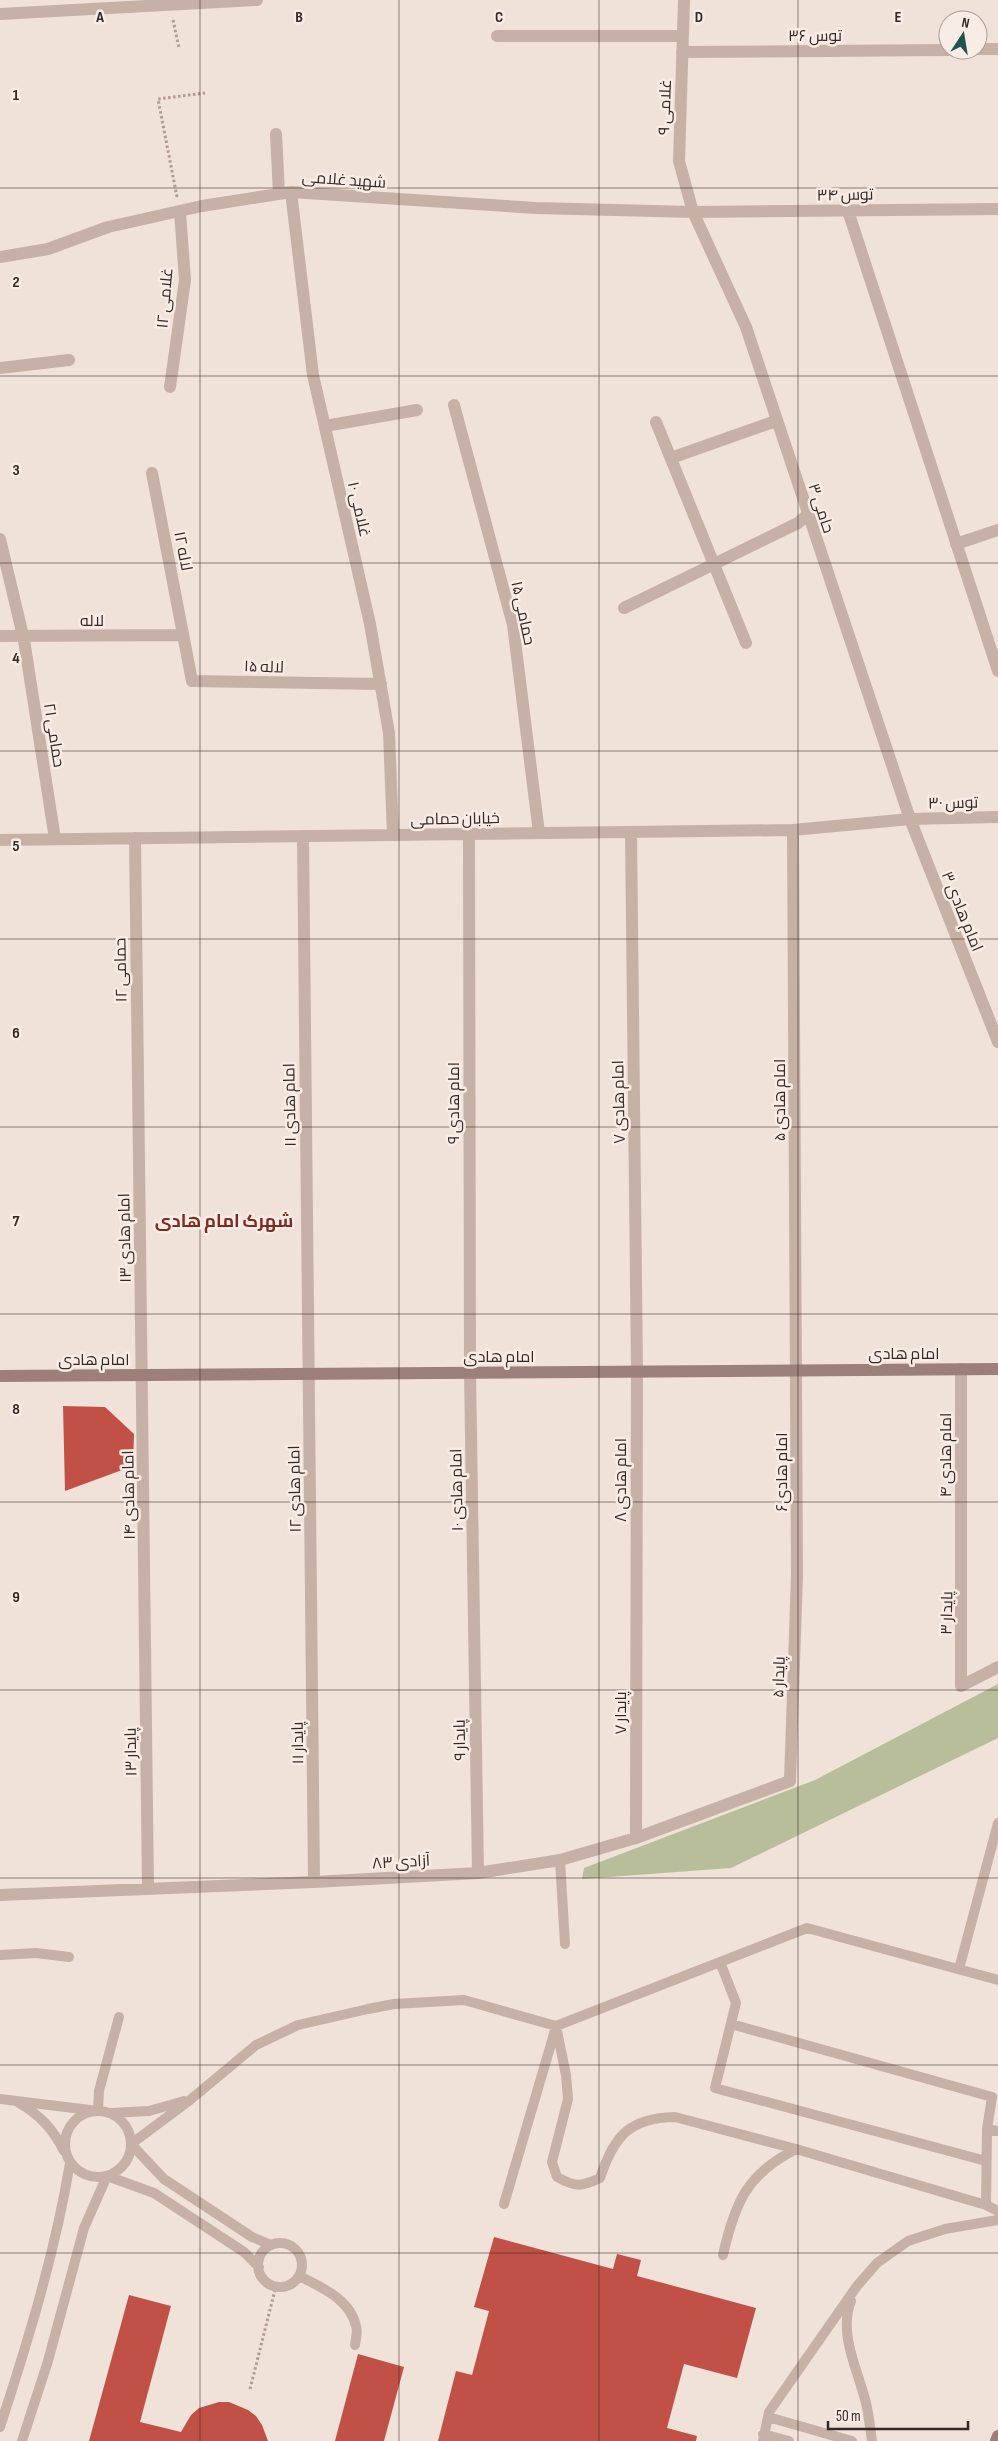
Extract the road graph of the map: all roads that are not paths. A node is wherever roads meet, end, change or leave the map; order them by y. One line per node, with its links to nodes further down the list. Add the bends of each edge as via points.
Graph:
1 (257, 0): 3 (street)
2 (684, 0): 5 (street, غلامی ۹)
3 (0, 14)
4 (497, 36): 5 (street)
5 (683, 36): 7 (street, غلامی ۹)
6 (938, 50): 7 (street, توس ۳۶)
7 (682, 52): 13 (street, غلامی ۹, via 679,162)
8 (276, 134): 9 (street, غلامی ۱۰)
9 (285, 193): 12 (street, شهید غلامی); 13 (street, شهید غلامی, via 536,208); 22 (street, غلامی ۱۰)
10 (998, 209): 11 (street, توس ۳۴)
11 (848, 211): 13 (street, توس ۳۴); 28 (street)
12 (180, 212): 14 (street, شهید غلامی, via 108,226 48,249); 17 (street, غلامی ۱۲, via 185,280)
13 (693, 212): 20 (street, حامی ۳, via 746,327)
14 (0, 257)
15 (69, 360): 16 (street)
16 (0, 368)
17 (170, 387)
18 (454, 405): 41 (street, حمامی ۱۵, via 513,625)
19 (417, 410): 22 (street)
20 (776, 421): 23 (street); 25 (street, حامی ۳)
21 (656, 422): 23 (street)
22 (324, 426): 36 (street, غلامی ۱۰)
23 (671, 458): 29 (street)
24 (152, 473): 31 (street, لاله ۱۲)
25 (807, 515): 29 (street, via 798,523); 38 (street, حامی ۳)
26 (998, 530): 28 (street)
27 (0, 539): 33 (street, حمامی ۲۱)
28 (956, 544): 35 (street)
29 (714, 565): 30 (street); 34 (street)
30 (624, 608)
31 (183, 635): 33 (street, لاله); 36 (street, لاله ۱۵, via 192,681)
32 (0, 636): 33 (street, لاله)
33 (23, 636): 46 (street, حمامی ۲۱)
34 (746, 643)
35 (998, 671)
36 (381, 684): 43 (street, غلامی ۱۰, via 389,733)
37 (998, 817): 38 (street, توس ۳۰)
38 (910, 819): 39 (street, خیابان حمامی); 48 (street, امام هادی ۳)
39 (793, 830): 40 (street, خیابان حمامی); 52 (street, امام هادی ۵)
40 (631, 832): 41 (street, خیابان حمامی); 53 (street, امام هادی ۷)
41 (539, 833): 42 (street, خیابان حمامی)
42 (469, 834): 43 (street, خیابان حمامی); 54 (street, امام هادی ۹)
43 (393, 835): 44 (street, خیابان حمامی)
44 (303, 836): 45 (street, خیابان حمامی); 55 (street, امام هادی ۱۱)
45 (135, 838): 46 (street, خیابان حمامی); 49 (street, حمامی ۱۲)
46 (55, 839): 47 (street, خیابان حمامی)
47 (0, 840)
48 (998, 1042)
49 (138, 1101): 56 (street, امام هادی ۱۳)
50 (998, 1368): 51 (main road, امام هادی)
51 (961, 1369): 52 (main road, امام هادی); 58 (street, امام هادی ۴)
52 (798, 1370): 53 (main road, امام هادی); 59 (street, امام هادی۶)
53 (637, 1371): 54 (main road, امام هادی); 60 (street, امام هادی ۸)
54 (470, 1372): 55 (main road, امام هادی); 62 (street, امام هادی ۱۰)
55 (308, 1374): 56 (main road, امام هادی); 61 (street, امام هادی ۱۲)
56 (143, 1375): 57 (main road, امام هادی); 63 (street, امام هادی ۱۴)
57 (0, 1376)
58 (962, 1541): 64 (street, پایدار ۳, via 961,1686)
59 (797, 1575): 65 (street, پایدار ۵)
60 (636, 1588): 67 (street, پایدار ۷)
61 (311, 1604): 70 (street, پایدار ۱۱)
62 (474, 1606): 69 (street, پایدار ۹)
63 (145, 1614): 71 (street, پایدار ۱۳)
64 (998, 1667)
65 (790, 1781): 67 (street, آزادی ۸۳)
66 (998, 1823): 77 (lane)
67 (636, 1838): 68 (street, آزادی ۸۳)
68 (560, 1860): 69 (street, آزادی ۸۳); 73 (lane)
69 (478, 1873): 70 (street, آزادی ۸۳)
70 (314, 1882): 71 (street, آزادی ۸۳)
71 (148, 1889): 72 (street, آزادی ۸۳)
72 (0, 1895)
73 (565, 1944)
74 (0, 1955): 75 (lane, via 36,1953)
75 (69, 1957)
76 (720, 1962): 77 (lane, via 807,1928); 80 (lane, via 736,2003); 81 (lane)
77 (959, 1969): 78 (lane)
78 (998, 1980)
79 (119, 2017): 85 (lane, via 99,2091)
80 (731, 2024): 86 (lane, via 992,2097); 91 (lane, via 715,2088)
81 (556, 2026): 83 (lane, via 464,2000 394,2004 368,2009 298,2026 256,2045); 89 (lane, via 568,2099 552,2162 557,2177 570,2184 584,2186 600,2178 618,2138 655,2118 675,2117); 93 (lane)
82 (0, 2099): 84 (lane)
83 (190, 2100): 85 (lane, via 149,2111); 88 (lane)
84 (16, 2101): 85 (lane); 90 (lane, via 37,2114 54,2132)
85 (103, 2112): 88 (lane, via 118,2117 125,2125); 90 (lane, via 79,2116 71,2124 65,2138)
86 (987, 2129): 87 (lane); 91 (lane)
87 (998, 2131)
88 (131, 2144): 92 (lane, via 124,2164); 97 (lane, via 164,2179 252,2237)
89 (796, 2150): 94 (lane); 98 (lane, via 773,2161 753,2180 731,2221)
90 (68, 2158): 92 (lane, via 86,2175); 104 (lane, via 60,2219 24,2354)
91 (986, 2161): 94 (lane)
92 (107, 2176): 99 (lane, via 154,2193 244,2252); 107 (lane, via 84,2228 48,2361)
93 (504, 2204)
94 (986, 2205): 95 (lane)
95 (998, 2212)
96 (998, 2220): 101 (lane, via 945,2229 908,2242 877,2263)
97 (272, 2245): 99 (lane, via 261,2254); 100 (lane, via 285,2243 297,2250 302,2262)
98 (723, 2255)
99 (258, 2267): 100 (lane, via 264,2279 276,2286 289,2285)
100 (299, 2276): 102 (lane, via 330,2292 348,2308 357,2326)
101 (857, 2286): 103 (lane); 110 (lane, via 847,2311 848,2338 866,2404)
102 (355, 2345)
103 (768, 2417): 106 (lane); 109 (lane)
104 (0, 2427)
105 (998, 2436): 111 (main road)
106 (763, 2437): 108 (lane)
107 (22, 2441)
108 (789, 2441)
109 (852, 2441)
110 (872, 2441)
111 (996, 2441)

